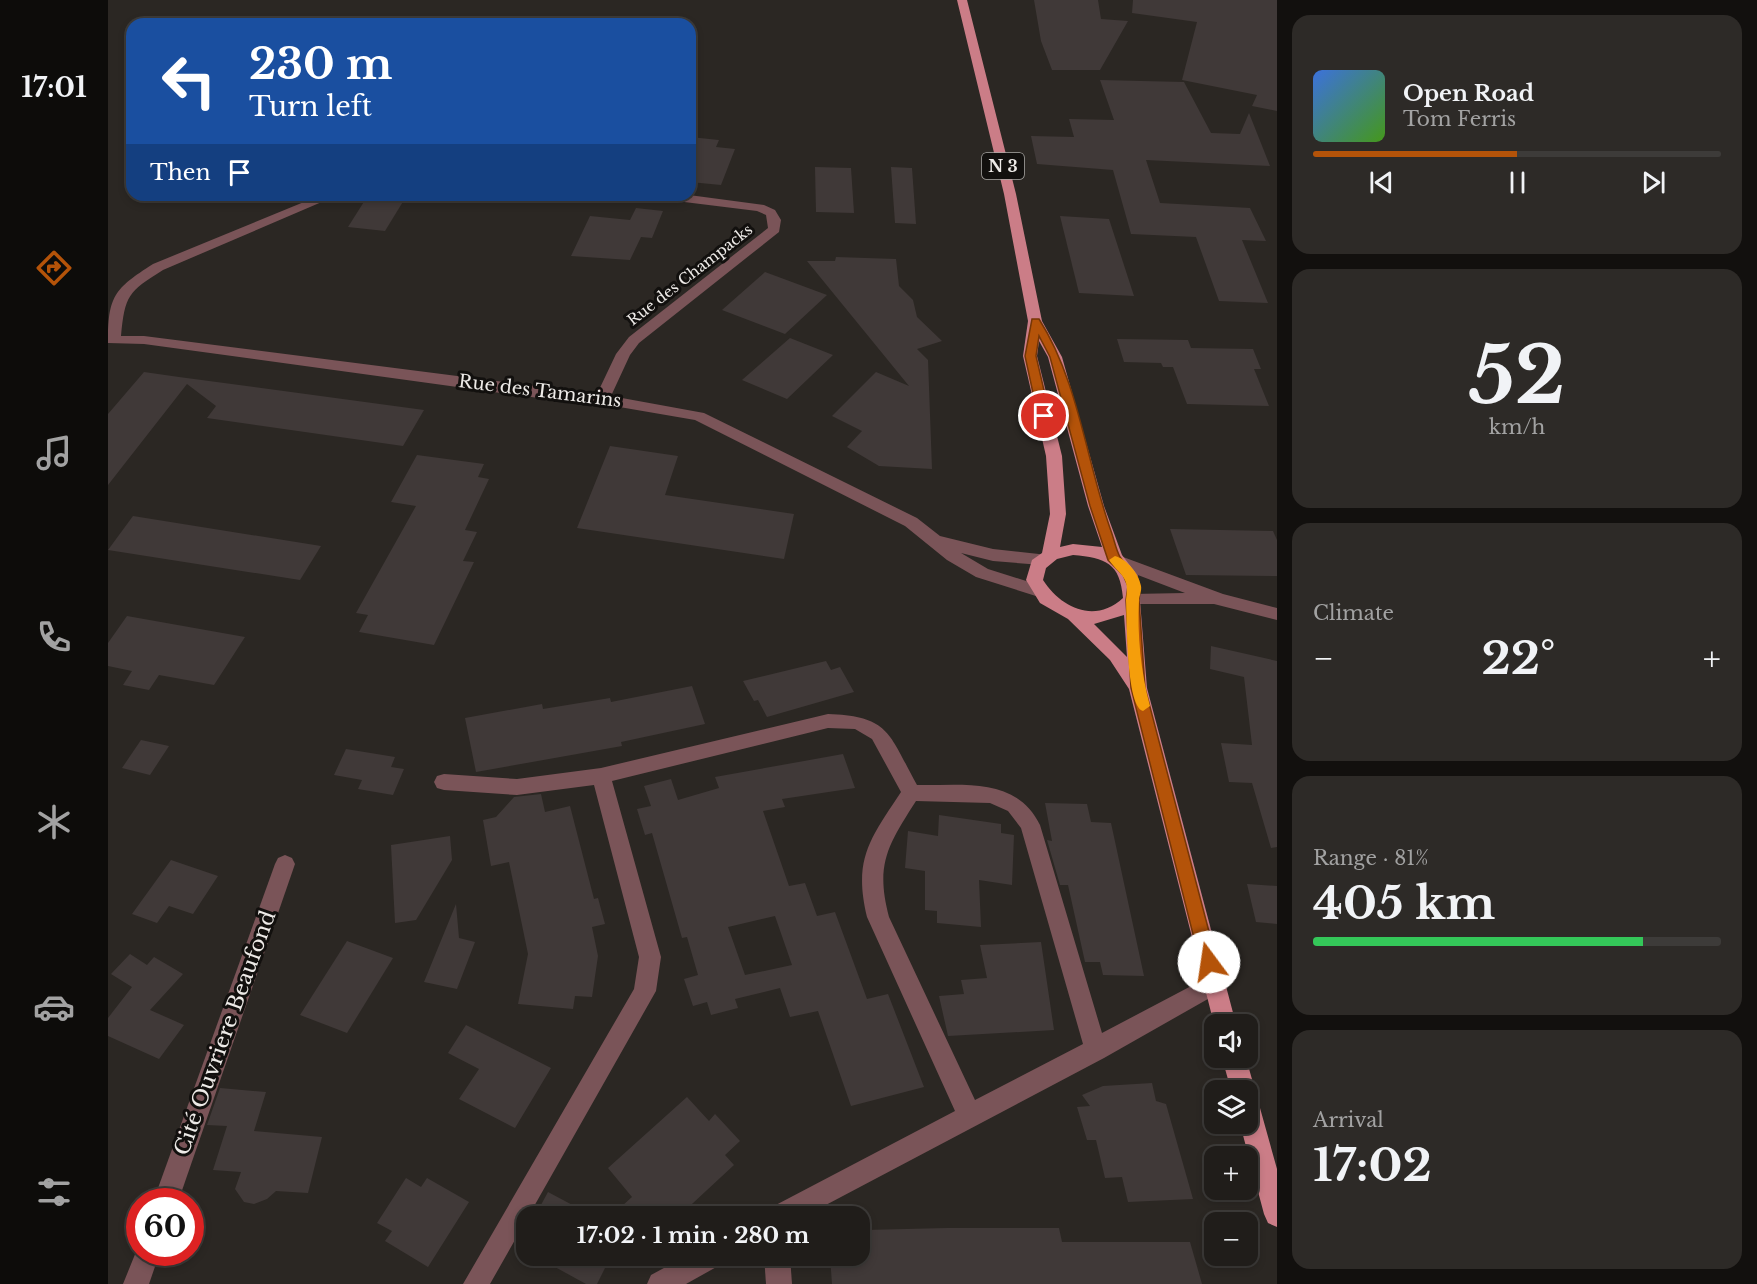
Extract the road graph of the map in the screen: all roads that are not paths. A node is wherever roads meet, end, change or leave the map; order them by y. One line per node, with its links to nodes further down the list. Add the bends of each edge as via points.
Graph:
1 (957, 0): 2 (main road, N 3)
2 (963, 6): 5 (main road, N 3, via 1010,194)
3 (696, 200): 7 (street, Rue des Champacks, via 760,208 771,213 774,229 634,340)
4 (318, 201): 6 (street, via 158,267 134,282 117,302)
5 (1035, 321): 9 (main road, N 3, via 1030,356 1054,456 1058,514); 10 (main road, N 3, via 1055,357)
6 (110, 343): 7 (street, Rue des Tamarins, via 144,340)
7 (602, 399): 8 (street, Rue des Tamarins, via 699,416 911,522)
8 (938, 541): 9 (street, Rue des Tamarins, via 993,555); 11 (street, Rue des Tamarins, via 953,556 982,573)
9 (1046, 556): 10 (main road, via 1065,549 1082,549); 11 (main road, via 1036,568)
10 (1115, 560): 12 (street); 13 (main road, via 1128,572 1134,586)
11 (1039, 591): 15 (main road, via 1059,609)
12 (1219, 599): 13 (street); 14 (street)
13 (1132, 600): 15 (main road, via 1124,610 1110,616); 16 (main road)
14 (1277, 614)
15 (1074, 615): 16 (main road, via 1116,655)
16 (1138, 688): 21 (main road)
17 (601, 776): 18 (street, via 517,787); 19 (street, via 828,721 858,722 879,734); 33 (street, via 650,957 645,990)
18 (444, 782)
19 (911, 792): 23 (street, via 992,795 1015,805 1030,825); 24 (street, via 869,868 870,893)
20 (285, 864): 26 (street, Cité Ouvriere Beaufond)
21 (1214, 984): 22 (main road); 23 (street)
22 (1222, 1014)
23 (1096, 1050): 24 (street)
24 (969, 1114): 27 (street)
25 (1255, 1134): 28 (main road)
26 (170, 1188)
27 (799, 1206)
28 (1277, 1214)
29 (142, 1266): 32 (street)
30 (693, 1266): 34 (street)
31 (778, 1266): 35 (street)
32 (136, 1284)
33 (476, 1284)
34 (660, 1284)
35 (779, 1284)

